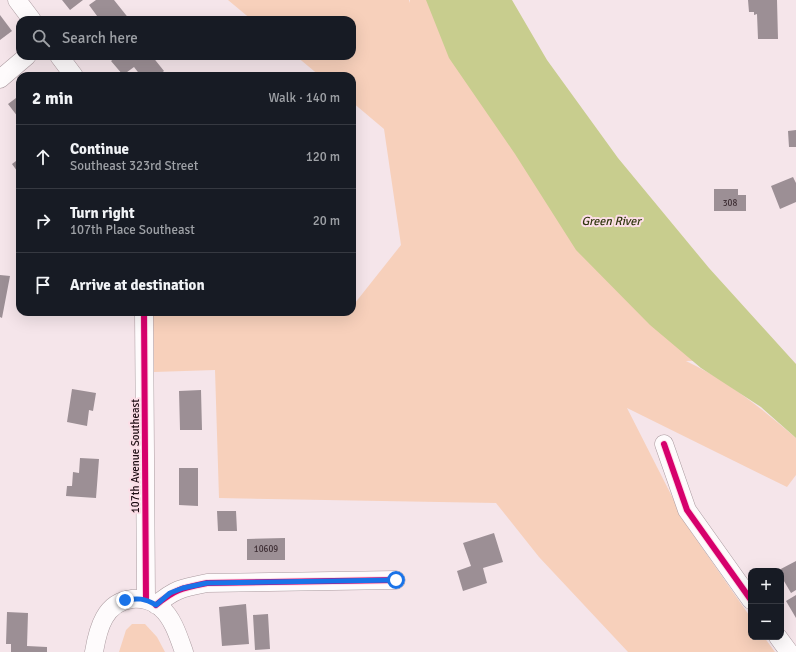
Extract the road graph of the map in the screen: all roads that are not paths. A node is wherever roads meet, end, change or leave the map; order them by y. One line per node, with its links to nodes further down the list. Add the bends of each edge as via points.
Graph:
1 (17, 0): 2 (street)
2 (29, 16)
3 (22, 60): 6 (street)
4 (62, 60): 5 (street)
5 (71, 72)
6 (0, 78)
7 (144, 316): 11 (street, 107th Avenue Southeast)
8 (664, 444): 10 (street, via 688,510)
9 (396, 580): 11 (street, via 207,583 183,588)
10 (748, 596)
11 (151, 602): 13 (street, via 136,598 112,607 103,620); 14 (street, via 161,608 167,616)
12 (780, 640): 15 (street)
13 (94, 652)
14 (184, 652)
15 (789, 652)

